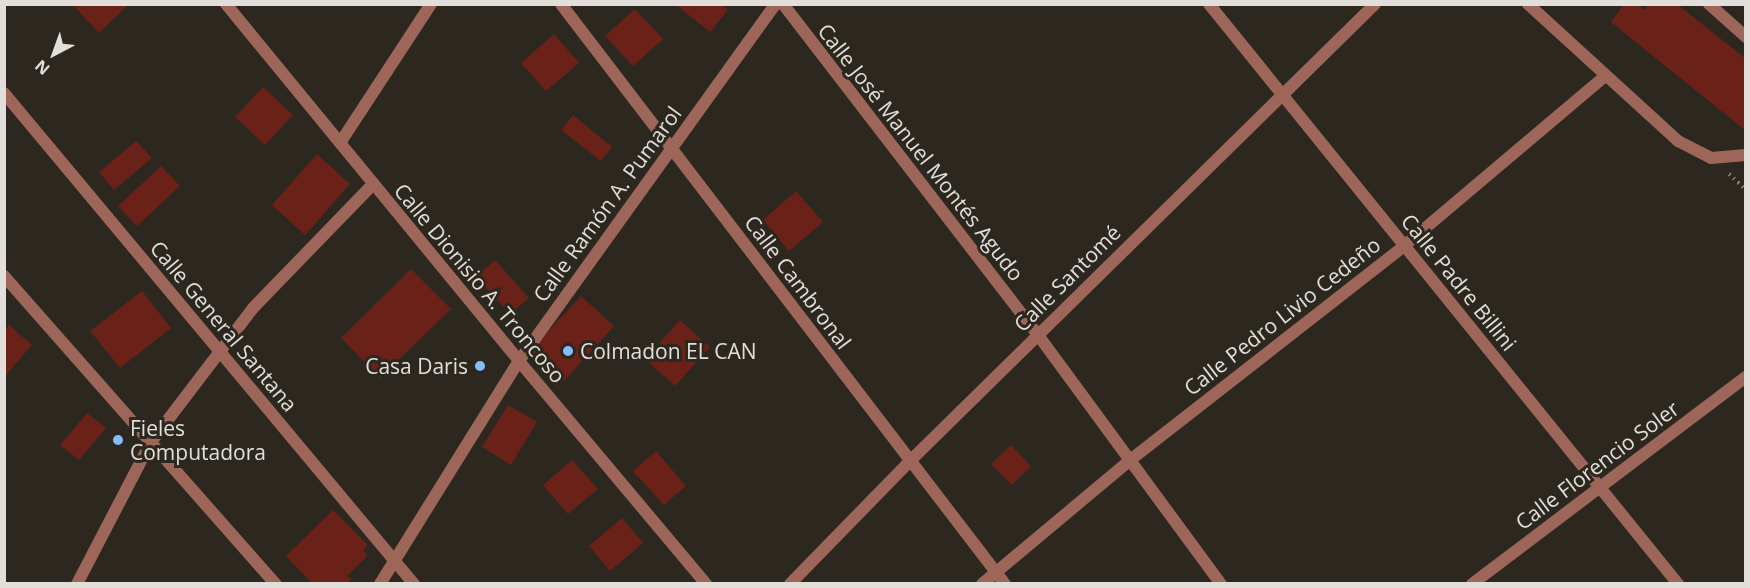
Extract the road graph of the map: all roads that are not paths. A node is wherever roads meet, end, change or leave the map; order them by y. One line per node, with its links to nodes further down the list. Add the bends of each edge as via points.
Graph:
1 (226, 4): 14 (street, Calle Dionisio A. Troncoso)
2 (431, 4): 14 (street)
3 (561, 4): 15 (street, Calle Cambronal)
4 (776, 4): 15 (street, Calle Ramón A. Pumarol)
5 (783, 4): 20 (street, Calle José Manuel Montés Agudo)
6 (1209, 4): 13 (street, Calle Padre Billini)
7 (1375, 4): 13 (street, Calle Santomé)
8 (1528, 4): 11 (street)
9 (1709, 4): 10 (street)
10 (1746, 37)
11 (1605, 76): 16 (street, via 1678,141 1711,158); 18 (street, Calle Pedro Livio Cedeño)
12 (4, 93): 21 (street, Calle General Santana)
13 (1283, 93): 18 (street, Calle Padre Billini); 20 (street, Calle Santomé)
14 (340, 143): 17 (street, Calle Dionisio A. Troncoso)
15 (671, 148): 22 (street, Calle Ramón A. Pumarol); 25 (street, Calle Cambronal)
16 (1746, 155)
17 (373, 184): 21 (street, via 253,308); 22 (street, Calle Dionisio A. Troncoso)
18 (1404, 246): 26 (street, Calle Pedro Livio Cedeño); 27 (street, Calle Padre Billini)
19 (4, 276): 24 (street)
20 (1038, 334): 25 (street, Calle Santomé); 26 (street, Calle José Manuel Montés Agudo)
21 (220, 352): 24 (street); 28 (street, Calle General Santana)
22 (519, 361): 28 (street, Calle Ramón A. Pumarol); 34 (street, Calle Dionisio A. Troncoso)
23 (1746, 377): 27 (street, Calle Florencio Soler)
24 (151, 442): 30 (street); 31 (street)
25 (910, 461): 29 (street, Calle Cambronal); 35 (street, Calle Santomé)
26 (1130, 461): 29 (street, Calle Pedro Livio Cedeño); 38 (street, Calle José Manuel Montés Agudo)
27 (1601, 487): 39 (street, Calle Florencio Soler); 40 (street, Calle Padre Billini)
28 (393, 560): 32 (street, Calle Ramón A. Pumarol); 33 (street, Calle General Santana)
29 (996, 572): 36 (street, Calle Pedro Livio Cedeño); 37 (street, Calle Cambronal)
30 (77, 584)
31 (276, 584)
32 (380, 584)
33 (414, 584)
34 (706, 584)
35 (790, 584)
36 (982, 584)
37 (1005, 584)
38 (1221, 584)
39 (1472, 584)
40 (1678, 584)

